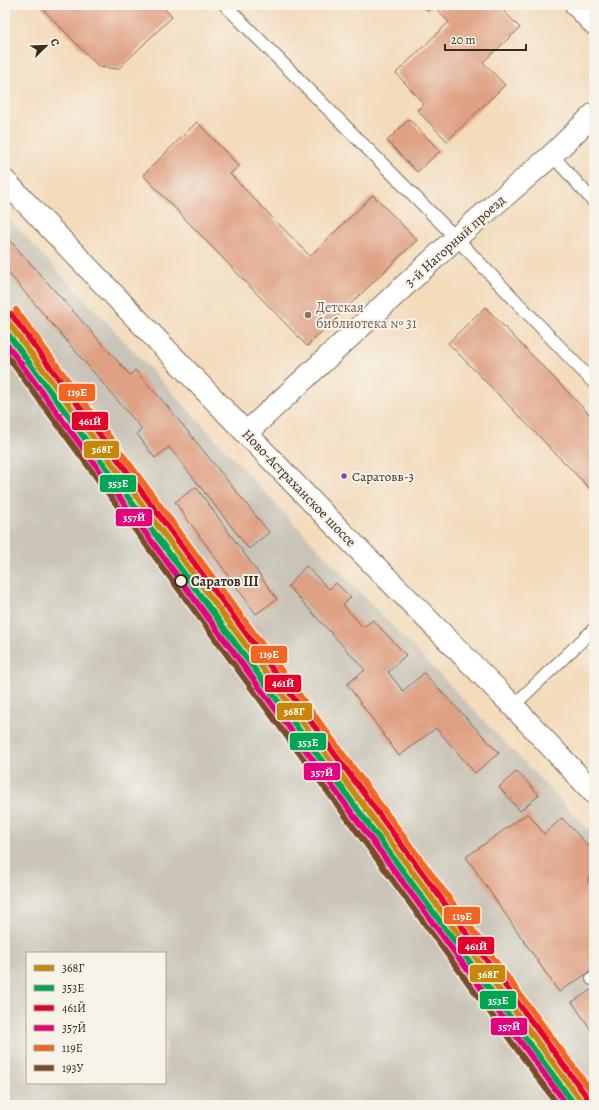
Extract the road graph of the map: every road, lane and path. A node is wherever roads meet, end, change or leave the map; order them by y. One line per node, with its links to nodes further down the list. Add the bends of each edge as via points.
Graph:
1 (225, 5): 8 (lane)
2 (576, 5): 3 (main road)
3 (594, 24)
4 (594, 114): 5 (main road, 3-й Нагорный проезд)
5 (552, 155): 7 (lane); 8 (main road, 3-й Нагорный проезд)
6 (5, 181): 10 (main road, Ново-Астраханское шоссе)
7 (594, 202)
8 (456, 238): 9 (lane); 10 (main road, 3-й Нагорный проезд)
9 (594, 383)
10 (246, 433): 12 (main road, Ново-Астраханское шоссе)
11 (594, 629): 12 (lane)
12 (513, 706): 13 (main road, Ново-Астраханское шоссе)
13 (594, 793)

